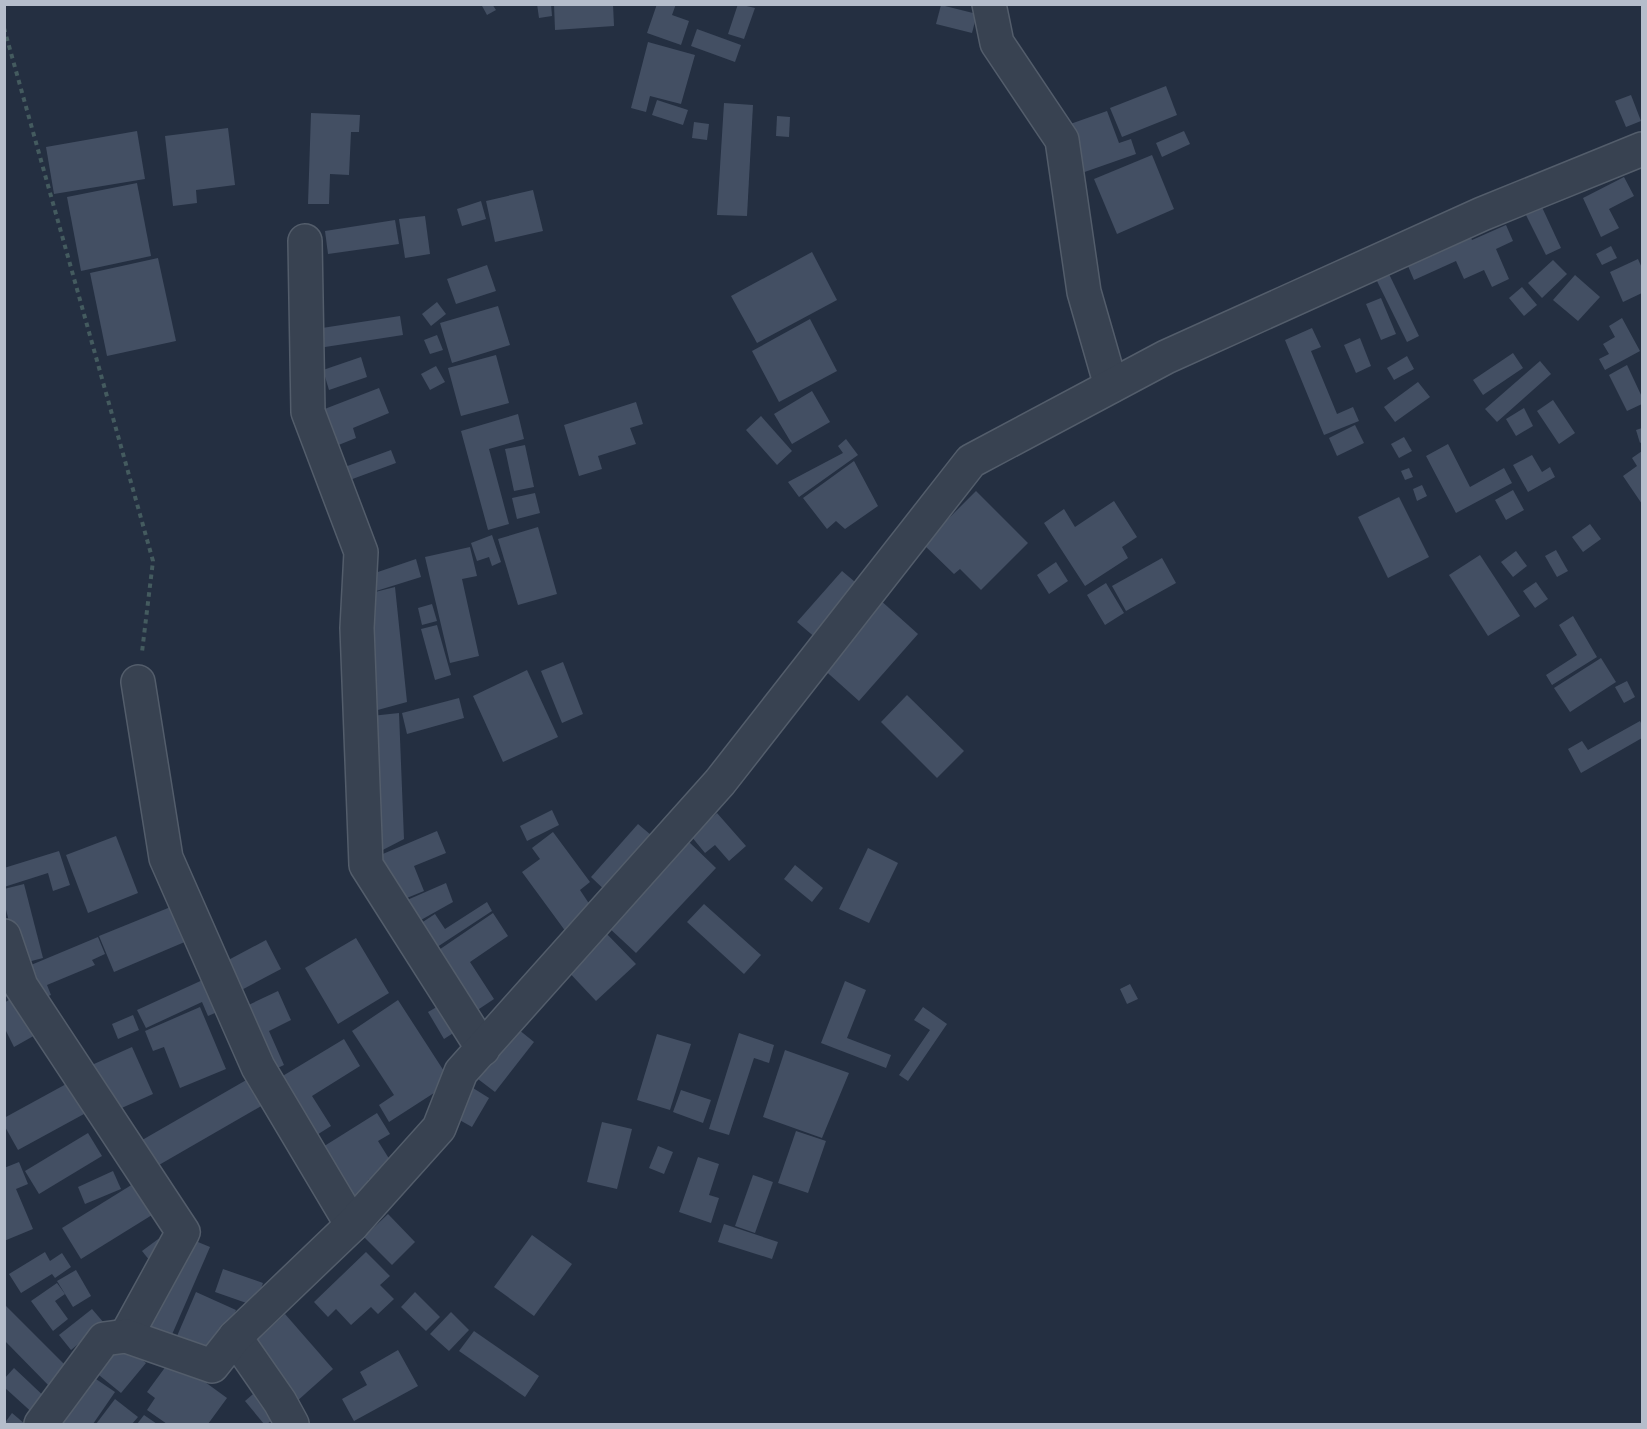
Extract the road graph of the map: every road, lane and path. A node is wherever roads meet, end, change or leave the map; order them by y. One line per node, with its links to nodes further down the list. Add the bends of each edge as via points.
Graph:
1 (989, 4): 5 (street, via 997,43 1062,140 1084,292)
2 (4, 28): 6 (path, via 153,561)
3 (1642, 149): 5 (street, via 1482,213 1166,357)
4 (305, 240): 8 (street, via 308,412 361,552 357,627 366,865)
5 (1111, 386): 8 (street, via 972,461 720,782)
6 (138, 682): 9 (street, via 166,858 258,1067)
7 (4, 936): 10 (street, via 21,986 183,1232)
8 (483, 1049): 9 (street, via 461,1072 439,1128)
9 (352, 1225): 11 (street)
10 (126, 1336): 11 (street, via 212,1366); 12 (street, via 104,1339)
11 (235, 1338): 13 (street)
12 (41, 1425)
13 (292, 1425)

